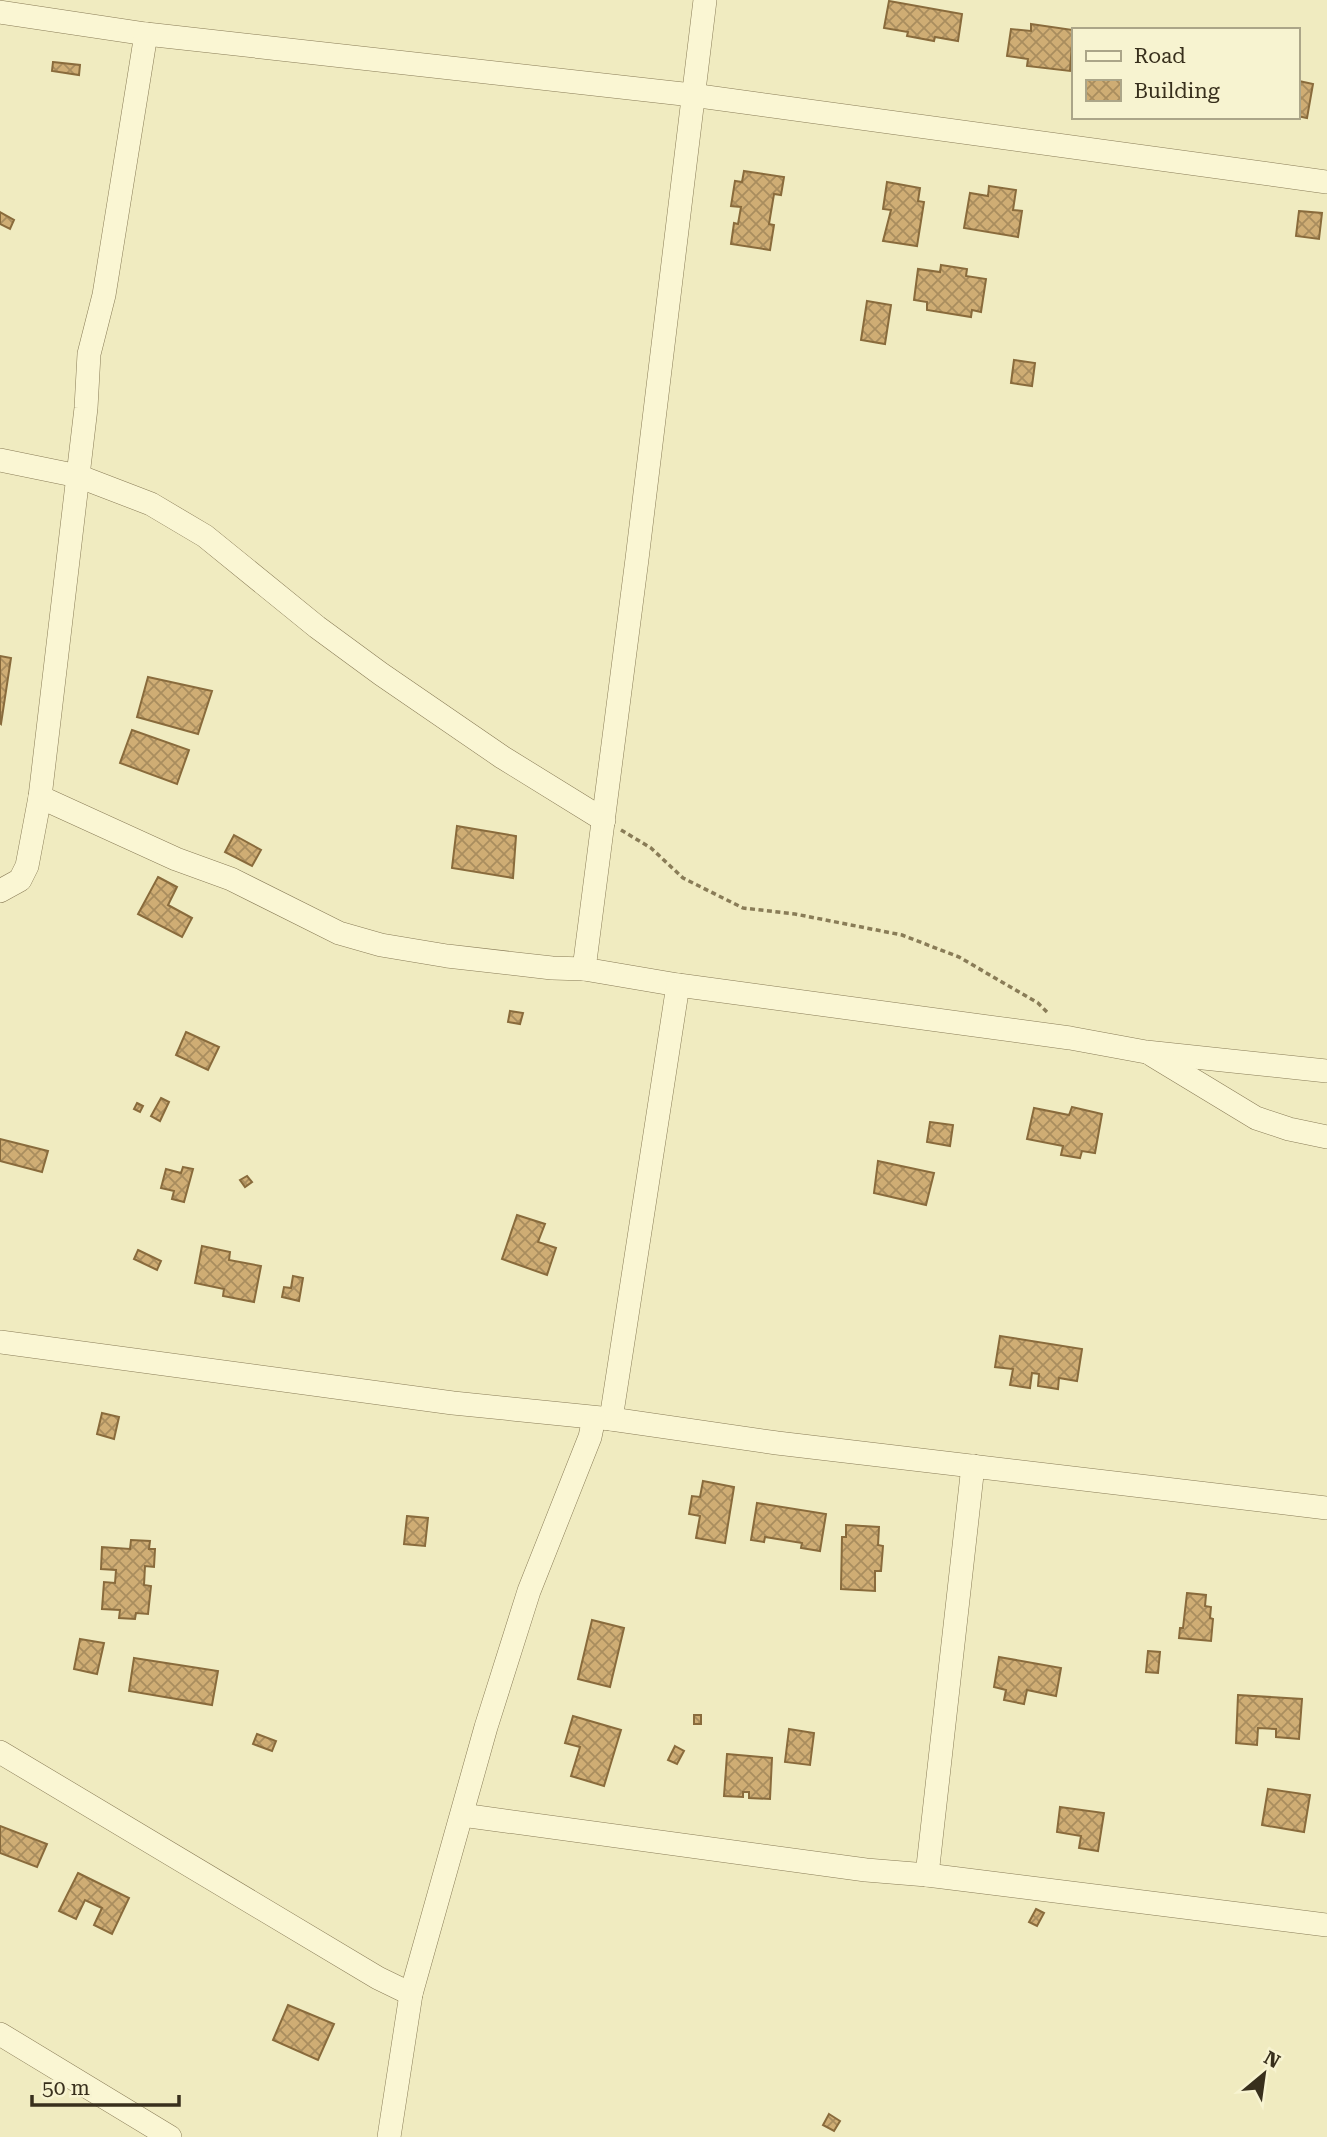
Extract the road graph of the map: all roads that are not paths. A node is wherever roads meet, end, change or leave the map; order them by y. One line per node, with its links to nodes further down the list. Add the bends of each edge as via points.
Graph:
1 (705, 0): 4 (street)
2 (0, 12): 3 (street)
3 (146, 34): 4 (street); 7 (street, via 104,295 89,354)
4 (692, 95): 5 (street); 9 (street)
5 (1327, 181)
6 (0, 460): 7 (street)
7 (78, 476): 8 (street); 9 (street, via 151,504 205,536 381,674)
8 (40, 797): 10 (street, via 27,866 20,880); 11 (street, via 231,879 339,933 447,956)
9 (604, 820): 11 (street)
10 (0, 891)
11 (584, 969): 12 (street)
12 (678, 985): 13 (street); 17 (street)
13 (1146, 1052): 14 (street); 15 (street, via 1256,1118)
14 (1327, 1071)
15 (1327, 1137)
16 (0, 1342): 17 (street, via 453,1403)
17 (602, 1418): 18 (street); 21 (street, via 590,1437 529,1591)
18 (973, 1466): 19 (street); 22 (street)
19 (1327, 1508)
20 (0, 1752): 24 (street)
21 (462, 1815): 22 (street); 24 (street)
22 (927, 1875): 23 (street)
23 (1327, 1925)
24 (411, 1994): 27 (street)
25 (0, 2034): 26 (street)
26 (170, 2137)
27 (390, 2137)

